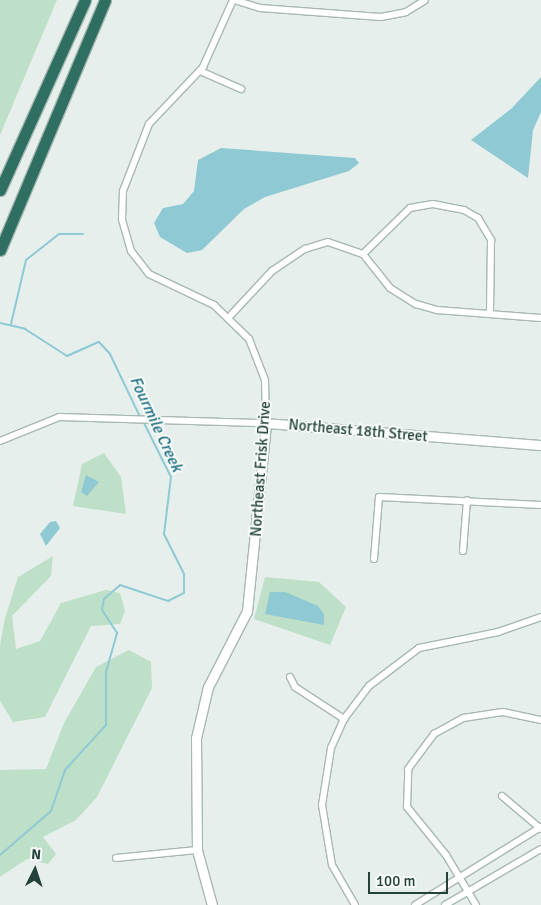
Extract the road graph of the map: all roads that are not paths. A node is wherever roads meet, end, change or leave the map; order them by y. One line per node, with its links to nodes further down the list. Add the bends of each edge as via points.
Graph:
1 (85, 0): 7 (highway)
2 (105, 0): 8 (highway)
3 (234, 0): 4 (street, via 260,8 384,17 409,11); 5 (street, Northeast Frisk Drive)
4 (425, 0)
5 (200, 71): 6 (street, via 220,84); 11 (street, Northeast Frisk Drive, via 148,124 123,191 122,219 131,251 149,274)
6 (241, 89)
7 (0, 190)
8 (0, 250)
9 (363, 254): 10 (street, via 382,280 406,300 437,310); 10 (street, via 410,208 433,204 464,210 484,224 491,240); 11 (street, via 336,242 313,245 272,270)
10 (490, 314): 12 (street)
11 (230, 316): 13 (street, Northeast Frisk Drive, via 259,359 266,390)
12 (541, 318)
13 (266, 423): 14 (street, Northeast 18th Street, via 208,420 161,424 59,417); 15 (street, Northeast 18th Street); 27 (street, Northeast Frisk Drive, via 247,611 208,688 199,716)
14 (0, 441)
15 (541, 445)
16 (467, 500): 17 (street); 18 (street); 19 (street, via 379,498)
17 (541, 506)
18 (463, 551)
19 (374, 559)
20 (541, 617): 22 (street, via 498,632 419,648 369,686)
21 (290, 677): 22 (street, via 295,687)
22 (344, 719): 32 (street, via 331,748 322,805 332,865)
23 (541, 720): 29 (street, via 503,712 463,718 434,734 408,769 407,807)
24 (502, 796): 25 (street)
25 (541, 828): 29 (street)
26 (541, 849): 30 (street)
27 (197, 850): 28 (street); 31 (street, Northeast Frisk Drive)
28 (116, 858)
29 (461, 880): 30 (street); 33 (street)
30 (467, 890): 34 (street); 35 (street)
31 (212, 905)
32 (355, 905)
33 (416, 905)
34 (445, 905)
35 (476, 905)

